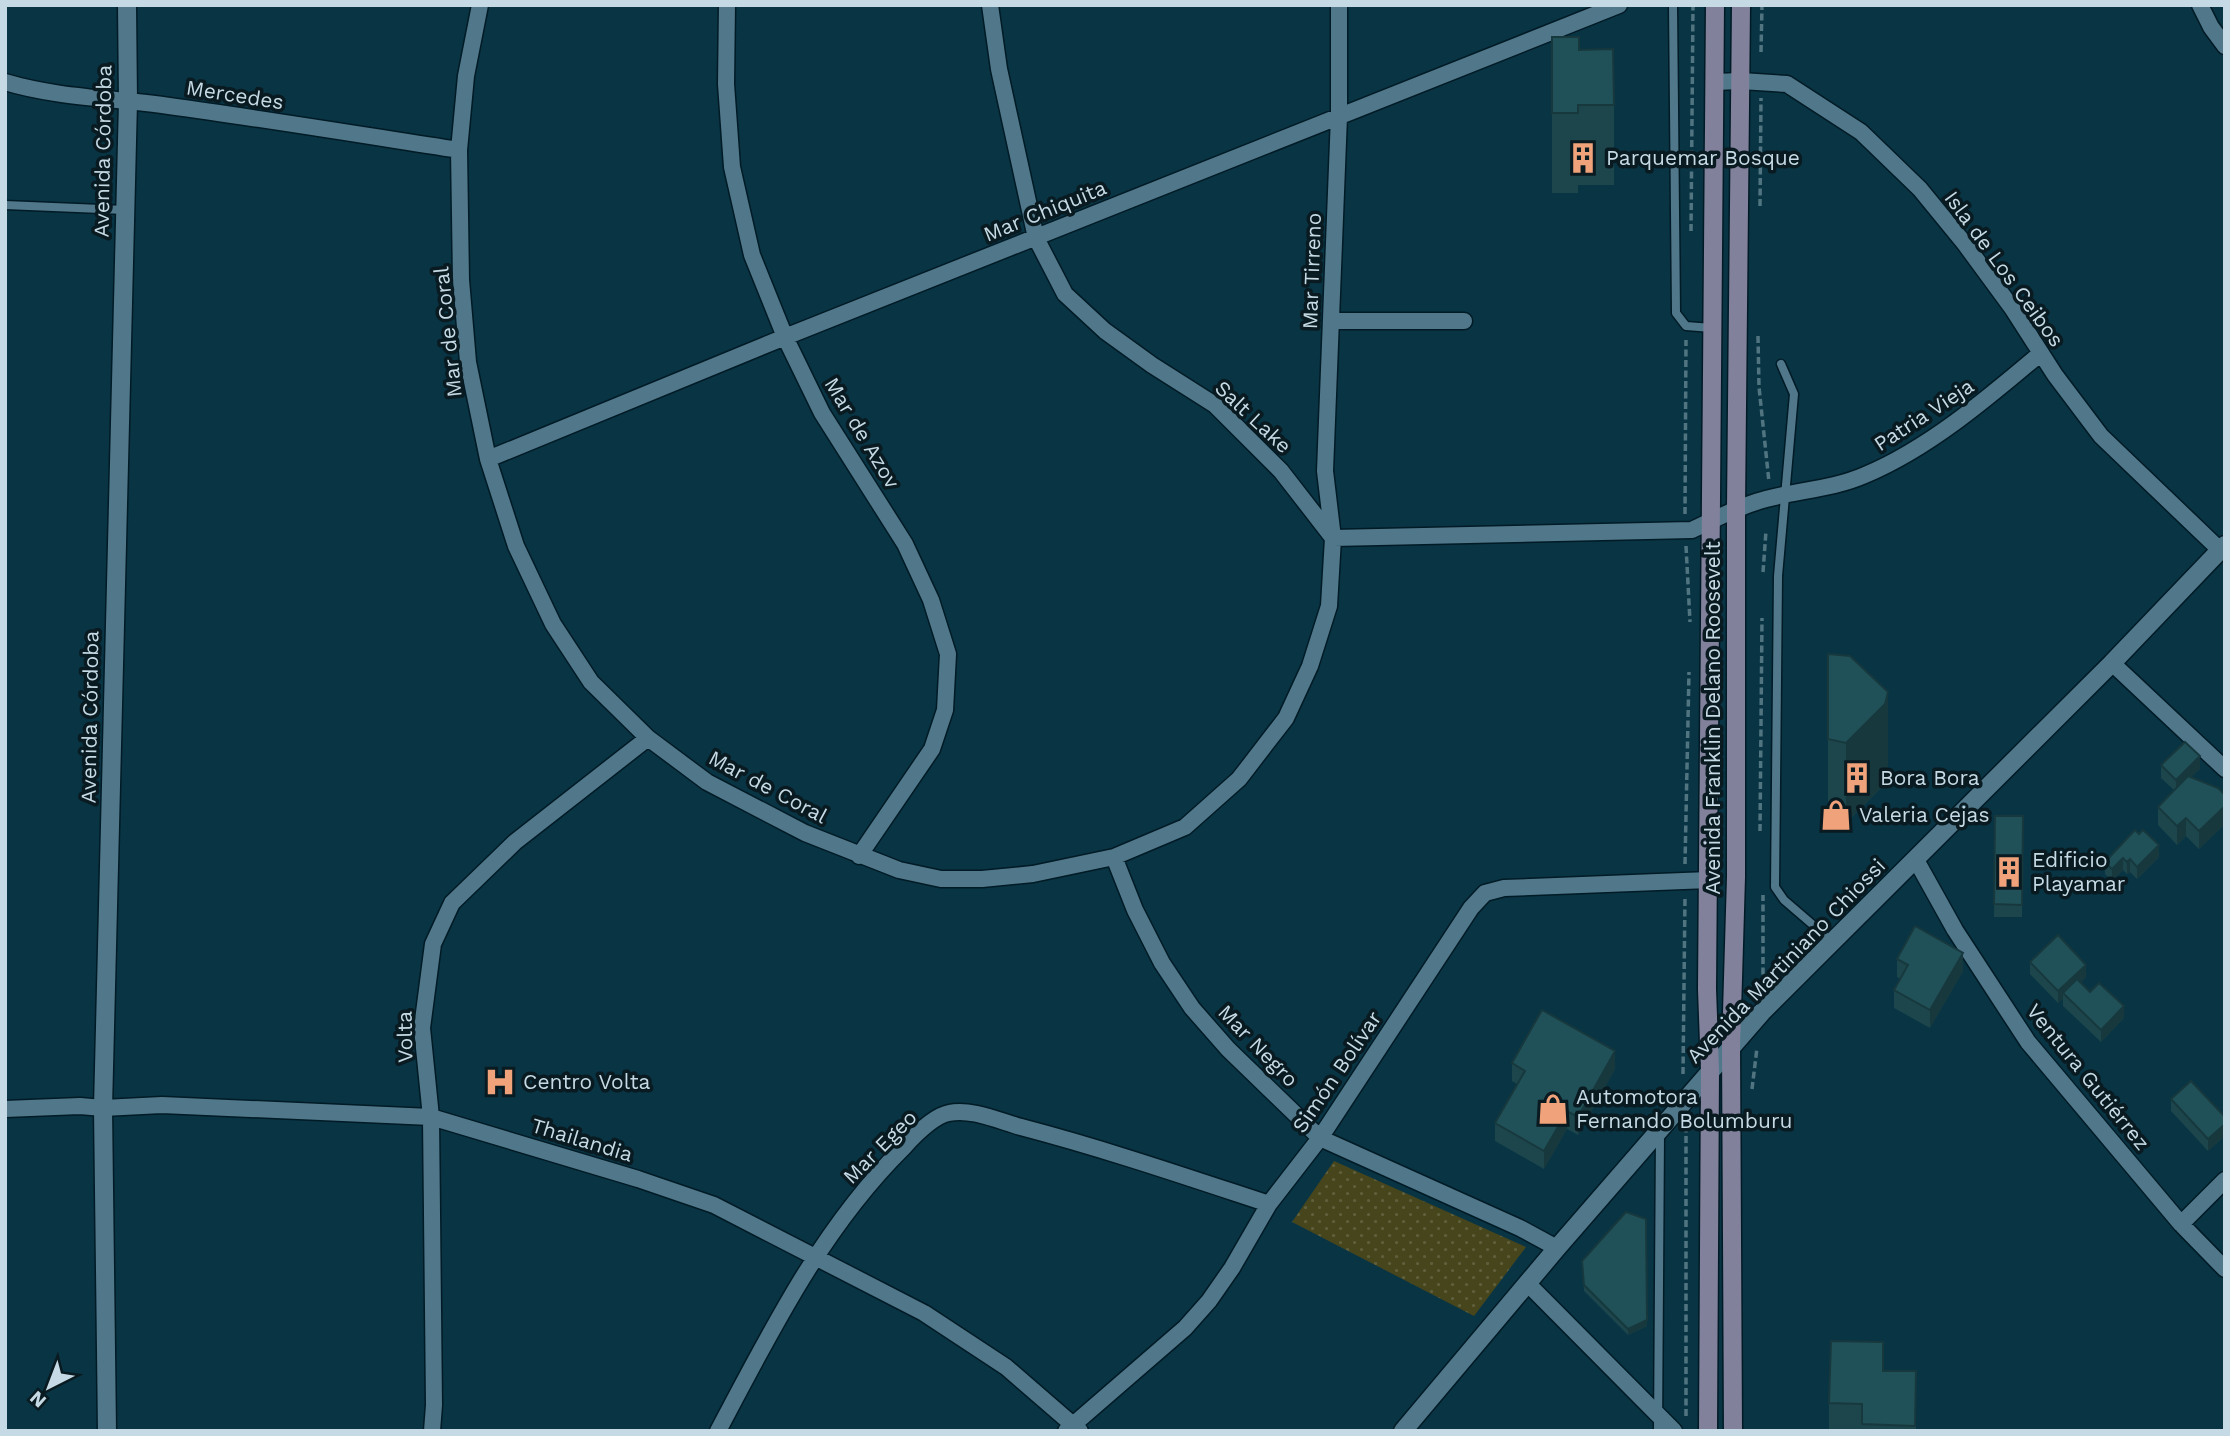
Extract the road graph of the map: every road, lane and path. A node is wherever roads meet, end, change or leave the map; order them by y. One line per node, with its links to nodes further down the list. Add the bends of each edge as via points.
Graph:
1 (127, 5): 19 (street, Avenida Córdoba)
2 (480, 5): 21 (street, Mar de Coral)
3 (727, 5): 32 (street, Mar de Azov, via 732,167 752,254)
4 (990, 5): 26 (street, Salt Lake, via 999,69)
5 (1339, 5): 20 (street, Mar Tirreno)
6 (1619, 5): 20 (street, Mar Chiquita)
7 (1673, 5): 30 (lane, via 1676,313)
8 (1693, 5): 25 (path)
9 (1715, 5): 17 (main road, Avenida Franklin Delano Roosevelt)
10 (1741, 5): 15 (main road, Avenida Franklin Delano Roosevelt)
11 (1762, 5): 18 (path)
12 (2200, 5): 13 (street)
13 (2218, 23): 14 (street)
14 (2225, 46)
15 (1741, 81): 17 (street, Isla de Los Ceibos); 18 (street, Isla de Los Ceibos); 37 (main road, Avenida Franklin Delano Roosevelt)
16 (5, 82): 19 (street, Mercedes)
17 (1714, 82): 31 (main road, Avenida Franklin Delano Roosevelt)
18 (1760, 82): 23 (path); 33 (street, Isla de Los Ceibos, via 1787,84 1861,132 1920,189 1965,244)
19 (128, 101): 21 (street, Mercedes); 24 (street, Avenida Córdoba)
20 (1339, 116): 26 (street, Mar Chiquita); 27 (street, Mar Tirreno)
21 (459, 150): 35 (street, Mar de Coral, via 461,280 468,362)
22 (5, 205): 24 (lane)
23 (1760, 206)
24 (125, 210): 62 (street, Avenida Córdoba)
25 (1691, 236)
26 (1036, 238): 32 (street, Mar Chiquita); 40 (street, Salt Lake, via 1065,294 1105,331 1215,405 1281,471)
27 (1331, 321): 28 (street); 40 (street, Mar Tirreno, via 1325,471)
28 (1464, 321)
29 (1758, 324): 36 (path, via 1759,387 1768,470)
30 (1686, 326): 31 (lane); 39 (path, Avenida Franklin Delano Roosevelt)
31 (1713, 328): 38 (main road, Avenida Franklin Delano Roosevelt)
32 (785, 337): 35 (street, Mar Chiquita); 50 (street, Mar de Azov, via 822,413 905,544 931,600 948,654 945,710 932,749)
33 (2041, 353): 36 (street, Patria Vieja, via 1993,394 1901,459 1832,486); 41 (street, Isla de Los Ceibos, via 2101,436)
34 (1781, 363): 36 (lane, via 1794,394)
35 (488, 459): 47 (street, Mar de Coral, via 516,546 553,624 591,682)
36 (1776, 497): 37 (street, Patria Vieja); 42 (path); 56 (lane, via 1775,887)
37 (1736, 508): 38 (street, Patria Vieja); 58 (main road, Avenida Franklin Delano Roosevelt)
38 (1712, 520): 39 (street); 53 (main road, Avenida Franklin Delano Roosevelt)
39 (1685, 530): 40 (street); 44 (path, Avenida Franklin Delano Roosevelt)
40 (1333, 538): 51 (street, Mar de Coral, via 1329,606 1310,666 1286,718 1240,779 1185,827)
41 (2222, 547): 45 (street, Avenida Martiniano Chiossi)
42 (1763, 576)
43 (1762, 615): 49 (path)
44 (1689, 622)
45 (2112, 663): 48 (street); 52 (street, Avenida Martiniano Chiossi)
46 (1689, 664): 54 (path, Avenida Franklin Delano Roosevelt)
47 (648, 738): 50 (street, Mar de Coral, via 707,782); 64 (street, Volta, via 515,842 452,903 433,944 422,1028)
48 (2225, 769)
49 (1760, 839)
50 (859, 856): 51 (street, Mar de Coral, via 941,879 1033,874)
51 (1114, 857): 66 (street, Mar Negro, via 1140,921 1192,1008)
52 (1916, 860): 56 (street, Avenida Martiniano Chiossi); 69 (street, Ventura Gutiérrez, via 2028,1042)
53 (1709, 880): 54 (street, Simón Bolívar); 59 (main road, Avenida Franklin Delano Roosevelt)
54 (1685, 881): 61 (path, Avenida Franklin Delano Roosevelt); 66 (street, Simón Bolívar, via 1504,888 1485,893)
55 (1763, 890): 57 (path)
56 (1834, 943): 57 (street, Avenida Martiniano Chiossi)
57 (1762, 1012): 58 (street, Avenida Martiniano Chiossi); 60 (path)
58 (1731, 1046): 59 (street, Avenida Martiniano Chiossi); 83 (main road, Avenida Franklin Delano Roosevelt)
59 (1710, 1071): 61 (street, Avenida Martiniano Chiossi); 82 (main road, Avenida Franklin Delano Roosevelt)
60 (1751, 1100)
61 (1683, 1103): 65 (street, Avenida Martiniano Chiossi); 75 (path, Avenida Franklin Delano Roosevelt, via 1684,1395)
62 (103, 1108): 63 (street, Thailandia); 64 (street, Thailandia, via 162,1105); 77 (street, Avenida Córdoba)
63 (5, 1109)
64 (430, 1117): 71 (street, Thailandia, via 714,1205); 78 (street, Volta)
65 (1660, 1131): 70 (street, Avenida Martiniano Chiossi); 74 (lane)
66 (1320, 1139): 68 (street, Simón Bolívar); 70 (street, Mar Negro)
67 (2225, 1180): 69 (street)
68 (1269, 1204): 71 (street, Mar Egeo, via 1080,1142 968,1113 947,1113 920,1130 885,1165); 76 (street, Simón Bolívar, via 1209,1301)
69 (2181, 1224): 72 (street, Ventura Gutiérrez)
70 (1557, 1248): 73 (street, Avenida Martiniano Chiossi)
71 (815, 1256): 76 (street, Thailandia, via 924,1313 1006,1367); 79 (street, Mar Egeo)
72 (2225, 1269)
73 (1527, 1283): 74 (street); 80 (street, Avenida Martiniano Chiossi)
74 (1658, 1412): 75 (street); 81 (lane)
75 (1680, 1425)
76 (1073, 1429)
77 (107, 1431)
78 (432, 1431)
79 (718, 1431)
80 (1403, 1431)
81 (1658, 1431)
82 (1708, 1431)
83 (1733, 1431)

